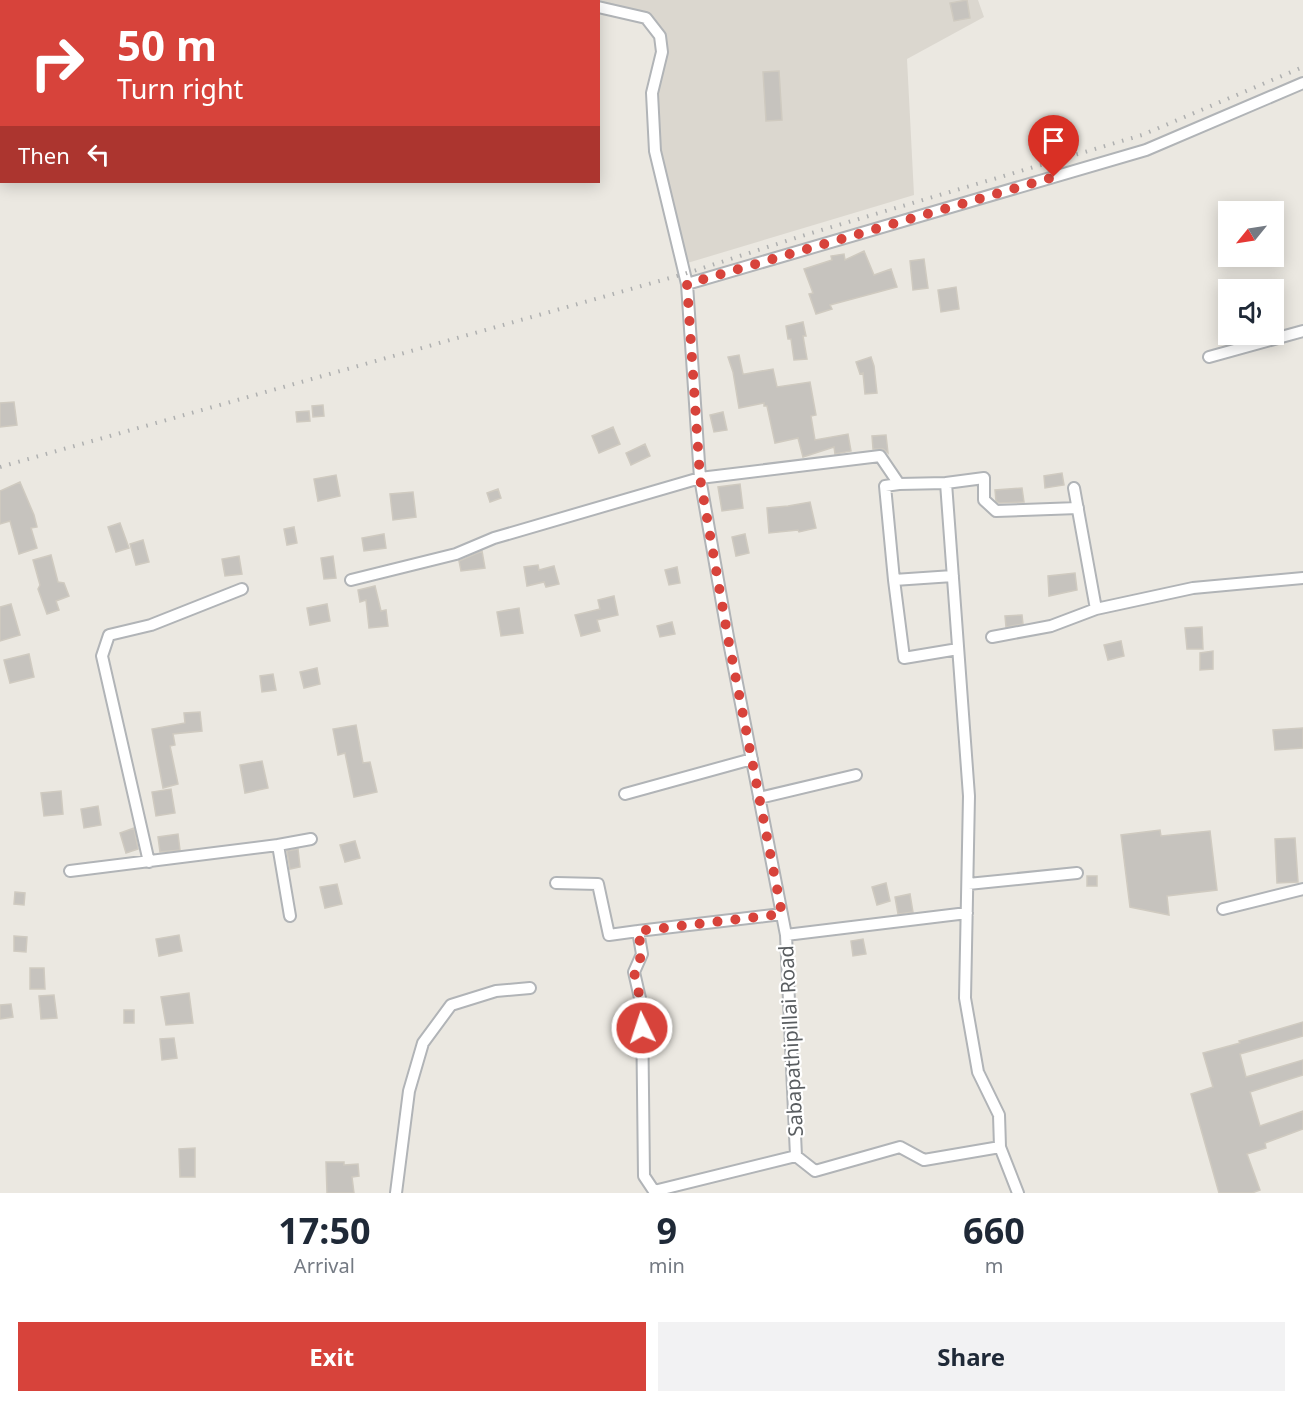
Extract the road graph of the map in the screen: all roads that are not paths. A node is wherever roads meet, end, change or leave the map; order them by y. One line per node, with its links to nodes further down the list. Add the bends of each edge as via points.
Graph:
1 (600, 7): 3 (street, Sabapathipillai Road, via 646,18 660,36 662,52 652,93 655,151)
2 (1303, 83): 3 (street, via 1146,150)
3 (687, 284): 6 (street, Sabapathipillai Road)
4 (1303, 331): 5 (street)
5 (1209, 357)
6 (700, 478): 8 (street, via 880,456); 13 (street, via 494,538 456,554); 19 (street, Sabapathipillai Road)
7 (946, 483): 8 (street); 10 (street, via 984,478 984,500 996,511); 11 (street)
8 (899, 484): 14 (street, via 885,486)
9 (1074, 488): 10 (street)
10 (1078, 508): 16 (street)
11 (953, 576): 14 (street); 18 (street)
12 (1303, 578): 16 (street, via 1193,588)
13 (351, 580)
14 (894, 580): 18 (street, via 904,658)
15 (242, 589): 25 (street, via 151,625 109,635 102,656)
16 (1096, 609): 17 (street, via 1051,626)
17 (992, 637)
18 (958, 649): 29 (street, via 969,796)
19 (752, 759): 21 (street); 22 (street, Sabapathipillai Road)
20 (856, 775): 22 (street)
21 (625, 794)
22 (759, 798): 33 (street, Sabapathipillai Road)
23 (312, 839): 24 (street)
24 (279, 845): 25 (street); 34 (street)
25 (148, 862): 26 (street)
26 (70, 872)
27 (1077, 873): 29 (street)
28 (556, 883): 35 (street, via 598,884 609,935)
29 (968, 884): 32 (street)
30 (1303, 889): 31 (street)
31 (1223, 909)
32 (968, 913): 36 (street); 38 (street, via 965,998 978,1072 999,1115)
33 (782, 914): 35 (street); 36 (street, Sabapathipillai Road)
34 (290, 916)
35 (638, 931): 40 (street, via 642,954 634,972 642,1007 644,1176)
36 (786, 935): 39 (street, Sabapathipillai Road)
37 (530, 988): 41 (street, via 496,991 451,1005 423,1043 410,1091)
38 (1000, 1147): 39 (street, via 924,1160 900,1147 815,1171); 42 (street)
39 (796, 1156): 40 (street, Sabapathipillai Road)
40 (654, 1192)
41 (396, 1193)
42 (1018, 1193)

